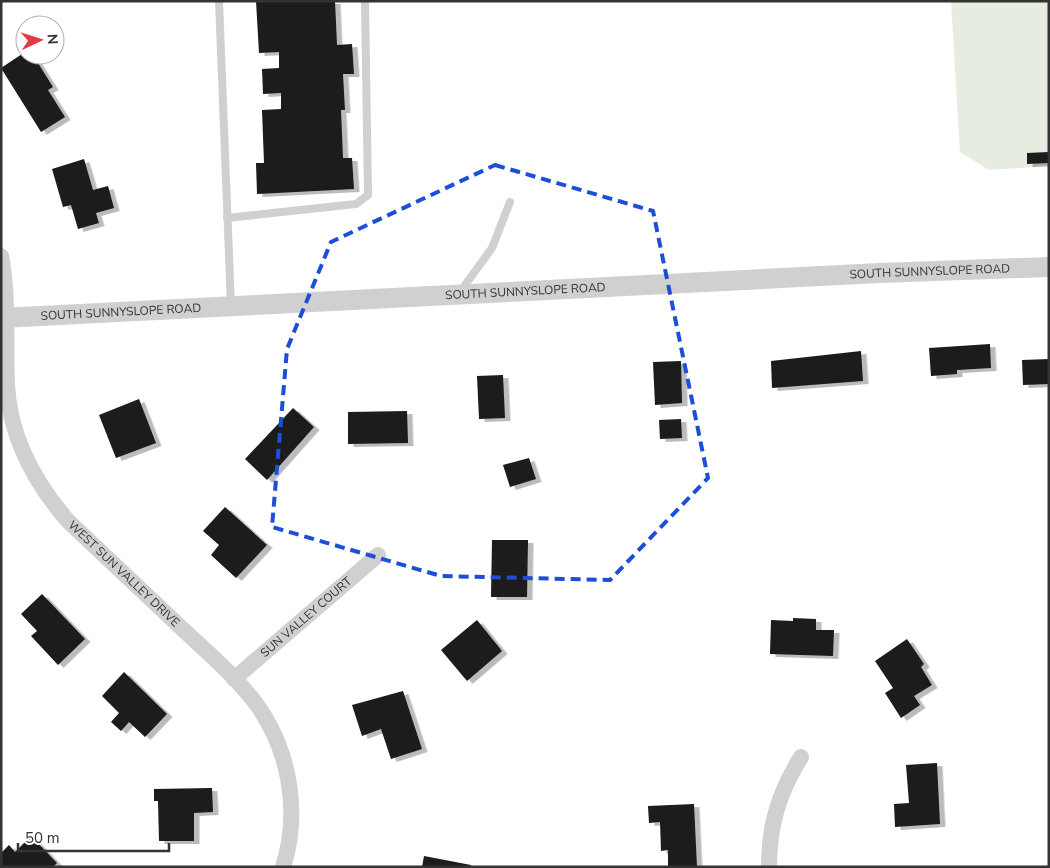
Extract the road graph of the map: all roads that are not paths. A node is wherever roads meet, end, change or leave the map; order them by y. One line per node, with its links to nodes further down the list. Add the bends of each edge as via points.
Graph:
1 (218, 1): 4 (lane)
2 (366, 1): 4 (lane, via 368,195 356,204)
3 (510, 202): 7 (lane, via 492,248)
4 (227, 218): 8 (lane)
5 (1, 256): 9 (street, WEST SUN VALLEY DRIVE)
6 (1049, 266): 7 (street, SOUTH SUNNYSLOPE ROAD)
7 (458, 295): 8 (street, SOUTH SUNNYSLOPE ROAD)
8 (231, 307): 9 (street, SOUTH SUNNYSLOPE ROAD)
9 (4, 318): 11 (street, WEST SUN VALLEY DRIVE, via 7,386 13,422 36,479 68,521)
10 (378, 555): 11 (street, SUN VALLEY COURT)
11 (234, 679): 13 (street, WEST SUN VALLEY DRIVE, via 263,715 285,764 292,803)
12 (801, 757): 14 (street, via 784,785 774,814)
13 (283, 867)
14 (769, 867)

